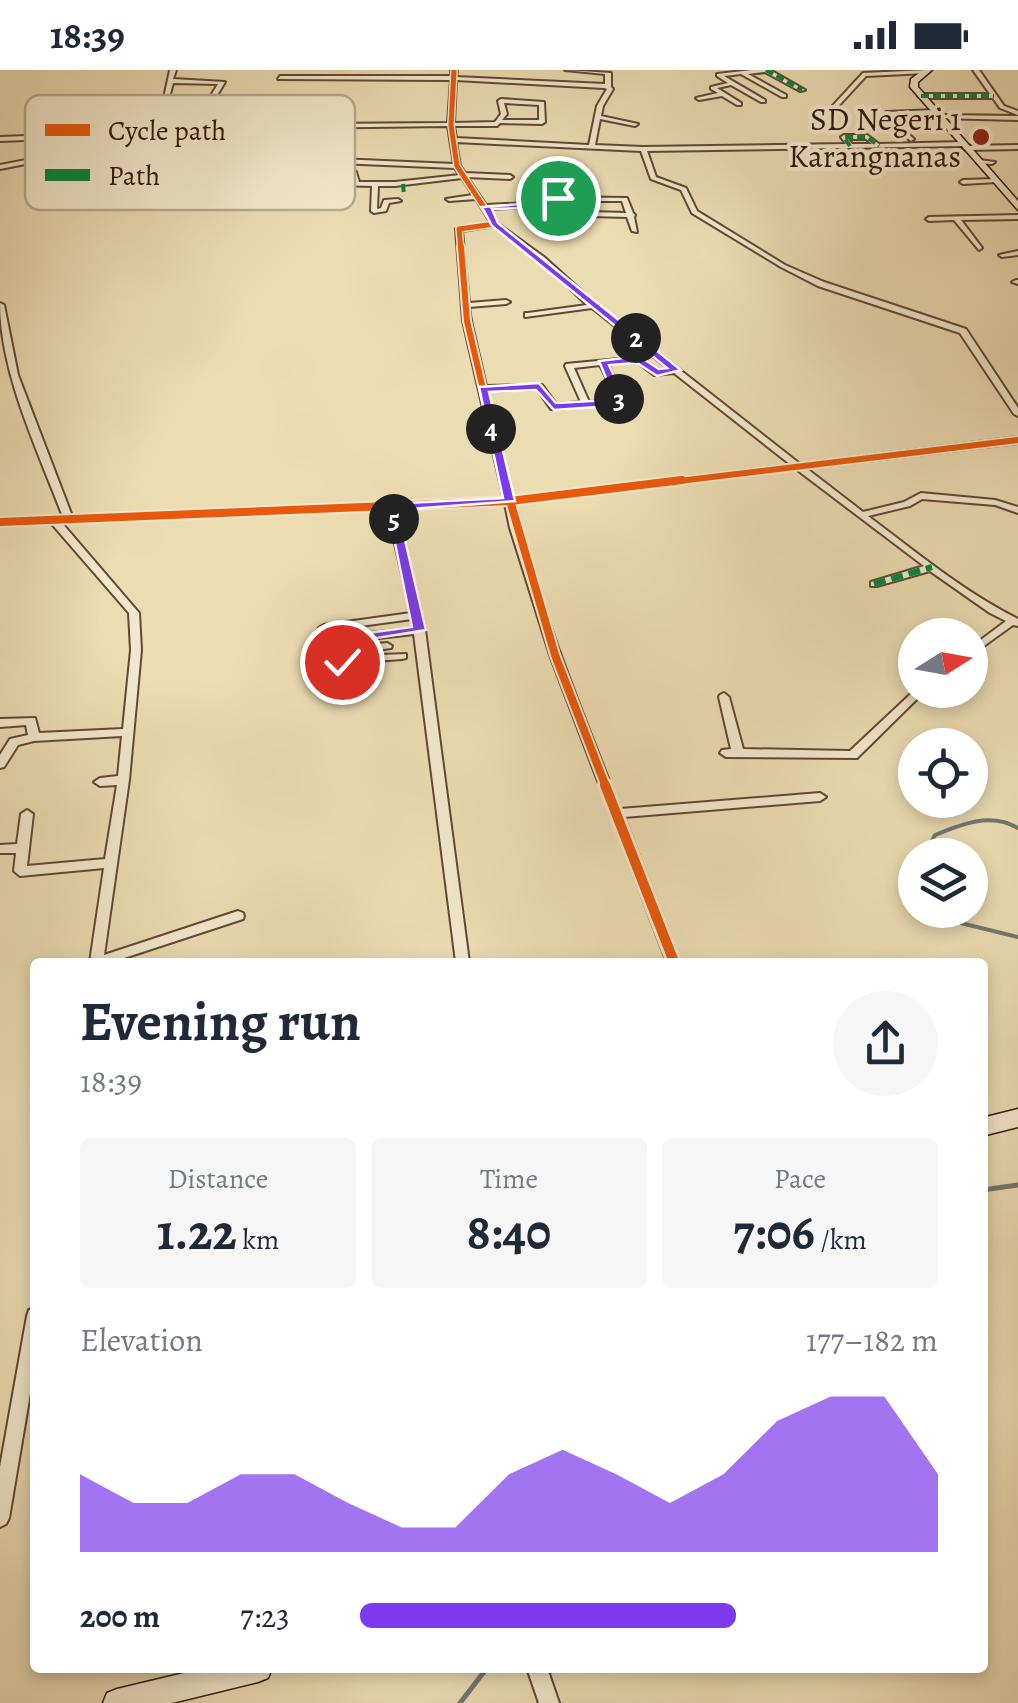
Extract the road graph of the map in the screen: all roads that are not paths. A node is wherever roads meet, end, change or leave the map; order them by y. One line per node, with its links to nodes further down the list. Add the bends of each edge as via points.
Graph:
1 (173, 70): 17 (street)
2 (284, 70): 13 (street)
3 (333, 70): 14 (street)
4 (359, 70): 15 (street)
5 (382, 70): 16 (street)
6 (568, 70): 18 (street); 20 (street, via 608,73)
7 (763, 70): 10 (street); 24 (street)
8 (927, 70): 30 (street, via 913,83); 36 (street, via 865,74)
9 (976, 70): 31 (street)
10 (741, 72): 19 (street, via 718,75); 29 (street)
11 (305, 74): 13 (street); 14 (street); 22 (street)
12 (454, 74): 16 (street); 18 (street); 42 (street)
13 (280, 78): 21 (street)
14 (330, 78): 15 (street); 25 (street)
15 (355, 78): 16 (street); 23 (street)
16 (380, 78)
17 (170, 81): 27 (street); 28 (street, via 222,82)
18 (563, 83): 20 (street)
19 (732, 83): 26 (street, via 713,87); 32 (street)
20 (608, 86): 39 (street)
21 (276, 89)
22 (298, 90)
23 (349, 90)
24 (802, 90)
25 (325, 91)
26 (724, 94): 33 (street); 34 (street, via 699,98)
27 (167, 95)
28 (214, 95)
29 (784, 96)
30 (922, 96): 31 (street); 37 (street)
31 (994, 96): 35 (street)
32 (764, 101)
33 (739, 104)
34 (712, 106)
35 (1007, 110): 37 (street); 40 (street)
36 (829, 113)
37 (936, 113): 40 (street); 45 (street, via 888,112); 50 (street)
38 (503, 115): 38 (street, via 504,100 540,102 541,112); 42 (street)
39 (600, 118): 41 (street); 52 (street)
40 (1018, 118): 43 (street)
41 (635, 124)
42 (451, 125): 44 (street); 48 (street)
43 (992, 125)
44 (355, 126)
45 (911, 138)
46 (25, 139): 47 (street)
47 (0, 140)
48 (453, 140): 52 (street); 58 (street)
49 (847, 146): 50 (street); 53 (street); 60 (street)
50 (964, 146): 51 (street); 55 (street)
51 (1018, 146)
52 (591, 148): 53 (street)
53 (642, 150): 97 (street, via 652,178 684,189 694,212 748,247 821,284 963,331)
54 (355, 162): 58 (street)
55 (979, 162): 56 (street); 66 (street)
56 (992, 162)
57 (25, 163): 59 (street)
58 (457, 166): 63 (street)
59 (0, 167)
60 (858, 167)
61 (384, 170): 69 (street)
62 (355, 173): 67 (street)
63 (463, 175): 64 (street); 68 (street); 71 (street)
64 (510, 177)
65 (963, 182): 66 (street)
66 (996, 182): 75 (street)
67 (356, 184): 69 (street)
68 (403, 184): 69 (street); 69 (street, via 401,198 376,211)
69 (379, 185)
70 (600, 186): 72 (street)
71 (479, 197): 73 (street); 74 (street)
72 (601, 199): 76 (street, via 554,199); 77 (street, via 628,200)
73 (449, 200)
74 (486, 207): 76 (street); 81 (street)
75 (1018, 208)
76 (552, 209): 77 (street); 82 (street)
77 (632, 215): 83 (street)
78 (956, 218): 79 (street); 80 (street); 84 (street)
79 (1018, 218)
80 (929, 219)
81 (495, 224): 89 (street, via 458,231); 90 (street)
82 (549, 225)
83 (635, 231)
84 (979, 248)
85 (1018, 253): 86 (street)
86 (1002, 255)
87 (506, 302): 89 (street)
88 (0, 305): 92 (street)
89 (465, 305): 95 (street)
90 (593, 306): 91 (street); 94 (street)
91 (528, 315)
92 (5, 358): 106 (street)
93 (603, 363): 94 (street, via 639,360 657,372); 96 (street, via 620,398); 96 (street, via 568,367)
94 (676, 370): 101 (street)
95 (483, 389): 96 (street, via 536,386 552,406); 102 (street)
96 (586, 404)
97 (1018, 414)
98 (1018, 440): 99 (street)
99 (979, 444): 100 (street); 101 (street)
100 (988, 454)
101 (799, 464): 102 (street); 105 (street)
102 (510, 501): 103 (street); 128 (street, via 555,655)
103 (391, 507): 106 (street); 111 (street)
104 (1018, 510): 105 (street, via 921,496)
105 (864, 514): 109 (street)
106 (68, 518): 107 (street)
107 (53, 519): 108 (street); 122 (street, via 134,613)
108 (0, 522)
109 (932, 567): 110 (street); 112 (street)
110 (874, 584)
111 (417, 616): 113 (street); 114 (street)
112 (1014, 623): 115 (street)
113 (324, 628)
114 (420, 630): 118 (street, via 336,639 315,662); 136 (street)
115 (988, 641)
116 (387, 646): 118 (street, via 352,650)
117 (402, 656): 118 (street)
118 (349, 662)
119 (724, 697): 120 (street, via 732,753 859,753)
120 (899, 708)
121 (0, 723): 123 (street, via 31,722)
122 (127, 732): 123 (street); 125 (street)
123 (34, 738): 124 (street, via 16,740)
124 (0, 764)
125 (122, 780): 126 (street); 132 (street)
126 (100, 782)
127 (820, 797): 128 (street)
128 (619, 813): 137 (street)
129 (27, 814): 130 (street)
130 (20, 848): 131 (street); 132 (street, via 20,871)
131 (0, 849)
132 (108, 863): 134 (street)
133 (238, 916): 135 (street)
134 (97, 958)
135 (109, 958)
136 (462, 958)
137 (673, 958)
138 (1018, 1118): 139 (street)
139 (988, 1126)
140 (30, 1345): 141 (street)
141 (0, 1518)
142 (238, 1673): 144 (street)
143 (540, 1673): 145 (street)
144 (117, 1703)
145 (550, 1703)

